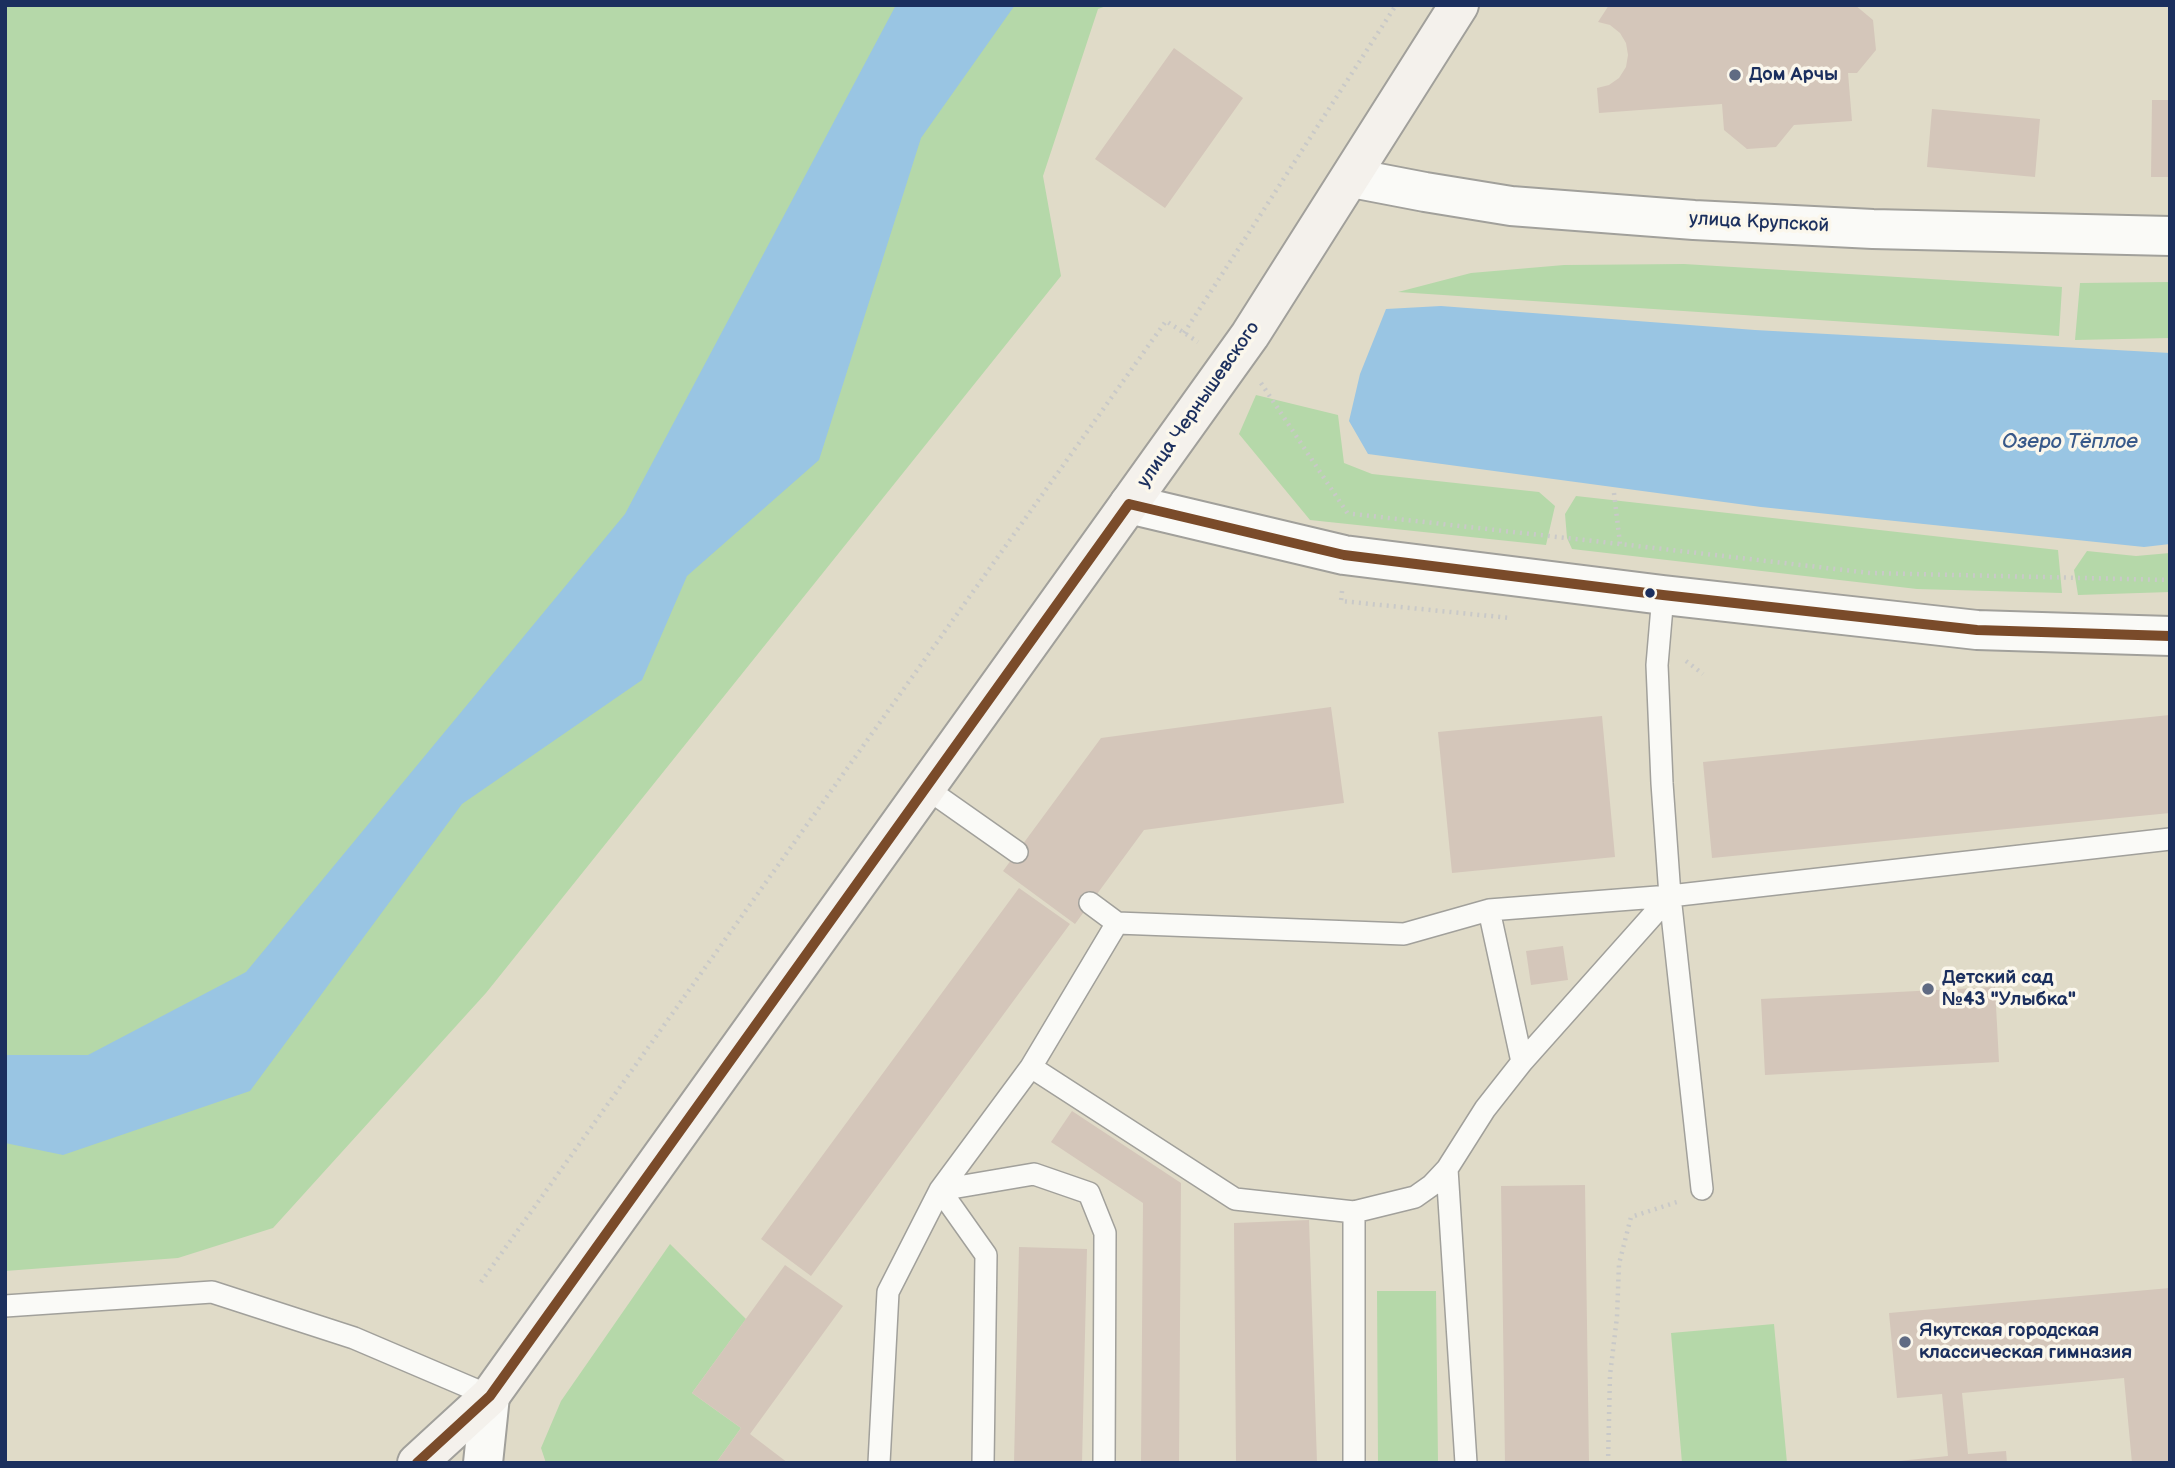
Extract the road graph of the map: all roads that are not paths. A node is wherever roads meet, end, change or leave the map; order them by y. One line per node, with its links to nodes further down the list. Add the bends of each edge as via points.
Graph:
1 (1459, 5): 2 (main road, улица Чернышевского)
2 (1352, 177): 3 (street, улица Крупской, via 1511,206 1694,220); 4 (main road, улица Чернышевского)
3 (2170, 236)
4 (1129, 504): 5 (street, via 1344,555); 7 (main road, улица Чернышевского)
5 (1663, 595): 6 (street, via 1976,630); 10 (lane, via 1657,665)
6 (2170, 636)
7 (926, 788): 9 (lane); 21 (main road, улица Чернышевского)
8 (2170, 839): 10 (lane)
9 (1017, 852)
10 (1671, 896): 12 (lane); 14 (lane); 18 (lane)
11 (1090, 903): 13 (lane)
12 (1489, 910): 13 (lane, via 1404,934); 14 (lane)
13 (1118, 923): 15 (lane)
14 (1522, 1062): 16 (lane)
15 (1031, 1067): 17 (lane); 19 (lane, via 1235,1199)
16 (1447, 1169): 19 (lane, via 1415,1197); 28 (lane)
17 (940, 1189): 24 (lane, via 888,1292); 25 (lane, via 986,1255); 26 (lane, via 1034,1174 1089,1193 1105,1233)
18 (1702, 1189)
19 (1354, 1212): 27 (lane)
20 (5, 1306): 21 (lane, via 212,1292 355,1338)
21 (490, 1396): 22 (main road, улица Чернышевского); 23 (street)
22 (417, 1463)
23 (483, 1463)
24 (879, 1463)
25 (983, 1463)
26 (1104, 1463)
27 (1354, 1463)
28 (1466, 1463)

